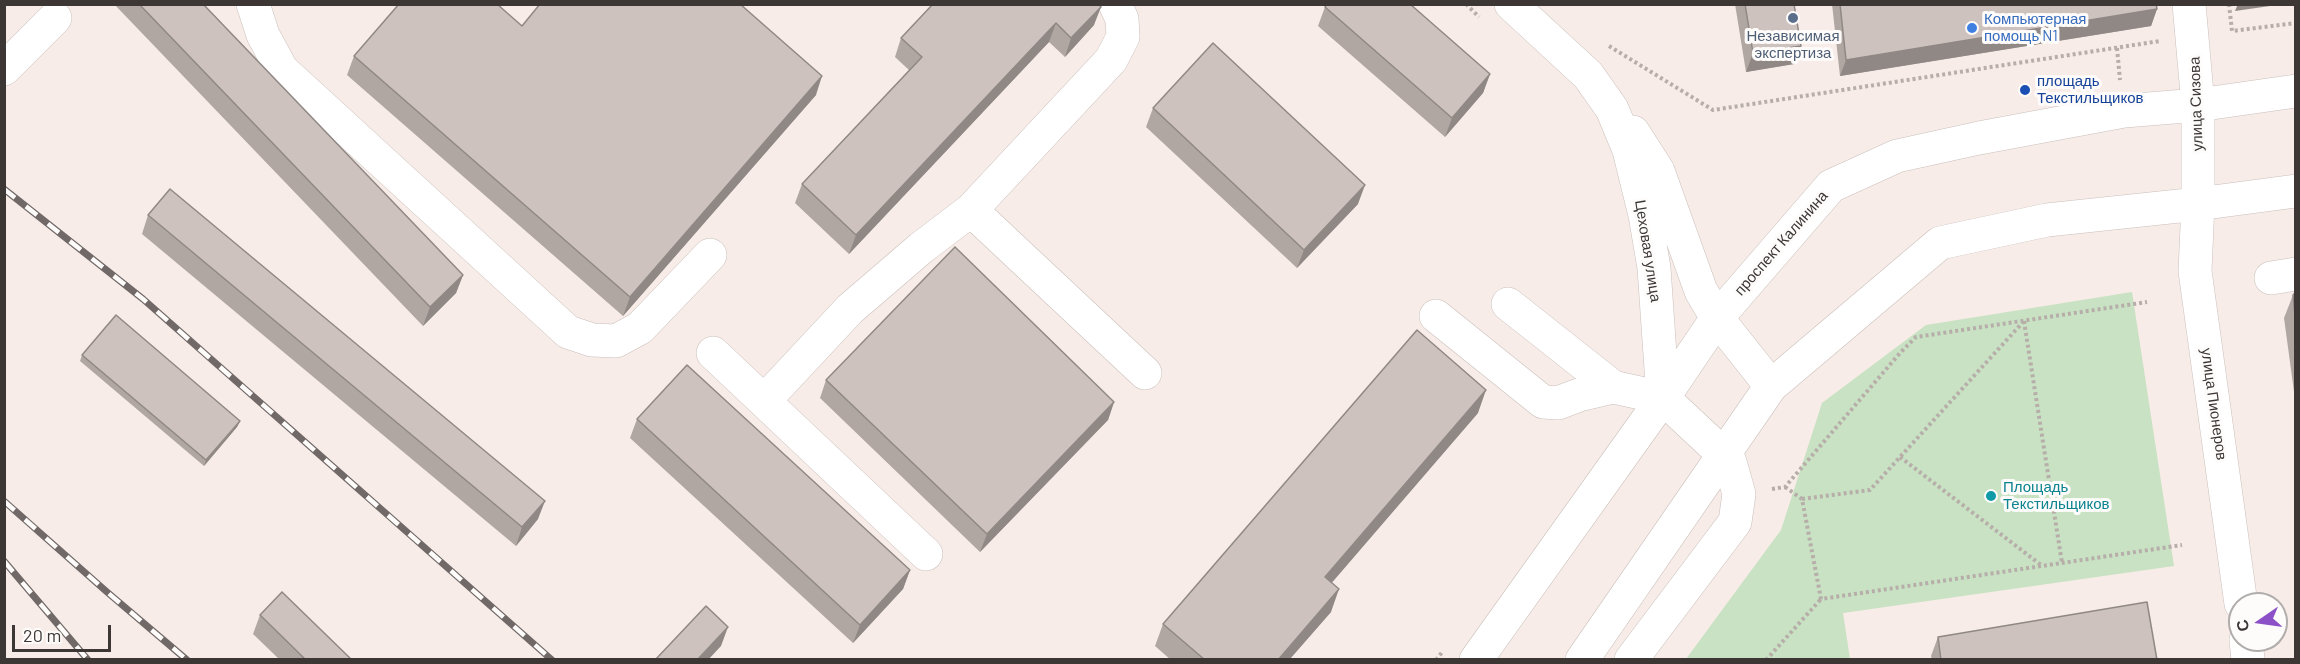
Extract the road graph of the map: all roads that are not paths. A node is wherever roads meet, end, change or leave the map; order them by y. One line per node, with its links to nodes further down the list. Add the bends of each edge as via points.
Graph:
1 (253, 4): 13 (main road, via 262,35 282,70 568,332 592,340 616,341 640,328)
2 (1115, 4): 12 (main road, via 1122,19 1123,37 1111,60)
3 (1511, 4): 9 (main road, Цеховая улица, via 1588,75)
4 (2189, 4): 8 (main road, улица Сизова)
5 (55, 18): 6 (main road)
6 (4, 69)
7 (2295, 91): 8 (main road, проспект Калинина)
8 (2198, 105): 11 (main road, улица Сизова); 16 (main road, проспект Калинина, via 2124,111 1897,156 1831,186)
9 (1612, 109): 16 (main road, Цеховая улица, via 1639,138 1658,171 1701,291); 21 (main road, Цеховая улица, via 1629,150 1645,215 1654,268)
10 (2295, 191): 11 (main road)
11 (2199, 204): 19 (main road, via 2047,220 1940,243); 25 (main road, улица Пионеров, via 2195,271)
12 (971, 210): 18 (main road); 22 (main road, via 850,309)
13 (710, 255)
14 (1508, 304): 20 (main road)
15 (1436, 316): 20 (main road, via 1543,402 1558,403)
16 (1717, 318): 19 (main road, Цеховая улица); 21 (main road, проспект Калинина)
17 (713, 353): 22 (main road)
18 (1144, 373)
19 (1771, 386): 23 (main road)
20 (1612, 387): 21 (main road)
21 (1663, 398): 23 (main road); 26 (main road, проспект Калинина)
22 (764, 401): 24 (main road)
23 (1724, 455): 27 (main road); 28 (main road, via 1730,462 1738,494 1735,522)
24 (926, 554)
25 (2239, 592)
26 (1476, 660)
27 (1582, 660)
28 (1630, 660)

